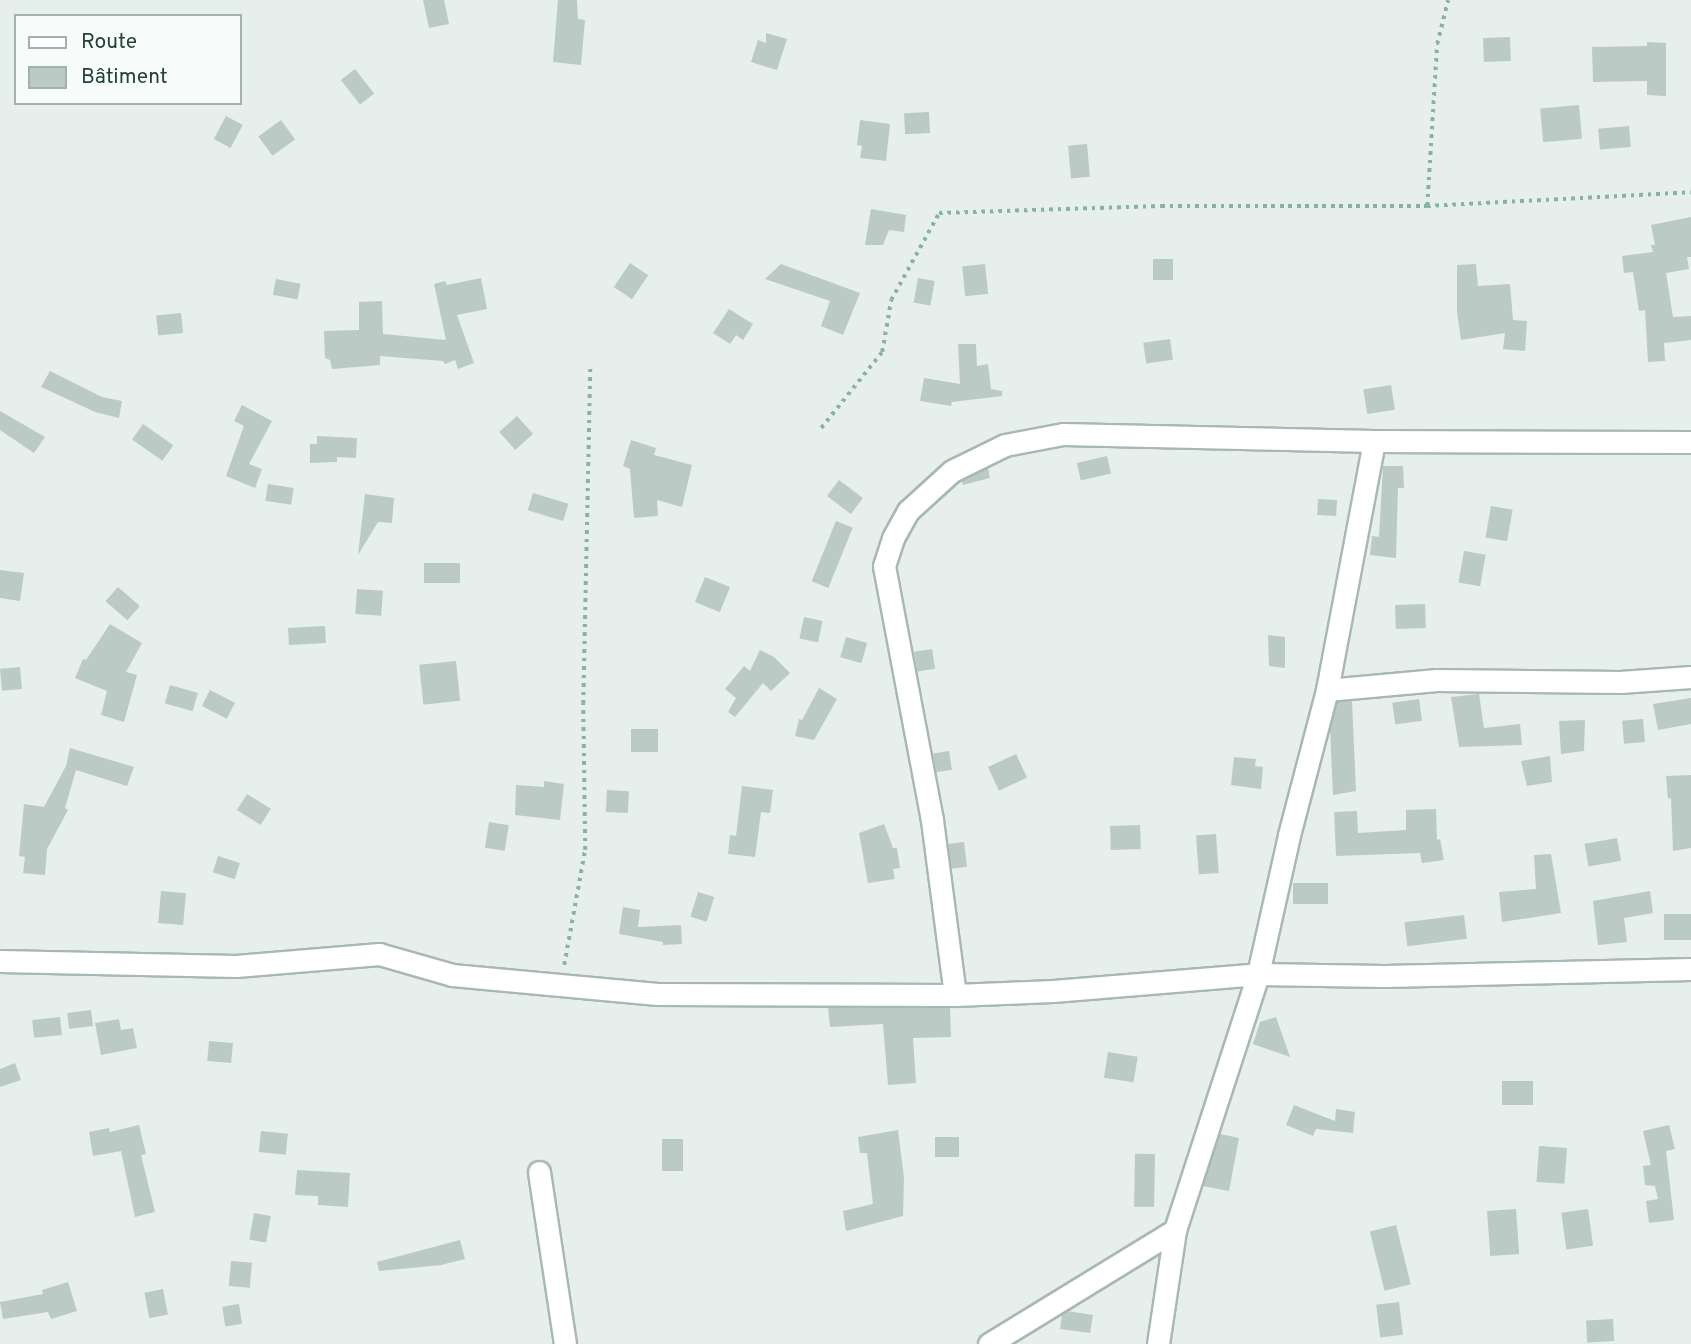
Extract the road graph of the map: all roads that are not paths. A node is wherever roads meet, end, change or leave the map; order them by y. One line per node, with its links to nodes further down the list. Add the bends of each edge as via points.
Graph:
1 (1374, 441): 2 (street); 4 (street); 8 (street, via 1063,434 1005,445 952,471 908,511 884,566 932,820)
2 (1691, 442)
3 (1691, 677): 4 (street, via 1620,682 1437,680)
4 (1327, 690): 7 (street)
5 (0, 961): 8 (street, via 236,966 379,954 452,975 657,994)
6 (1691, 969): 7 (street)
7 (1258, 974): 8 (street); 10 (street)
8 (955, 995)
9 (539, 1172): 11 (street)
10 (1175, 1230): 12 (street); 13 (street)
11 (565, 1344)
12 (989, 1344)
13 (1158, 1344)

